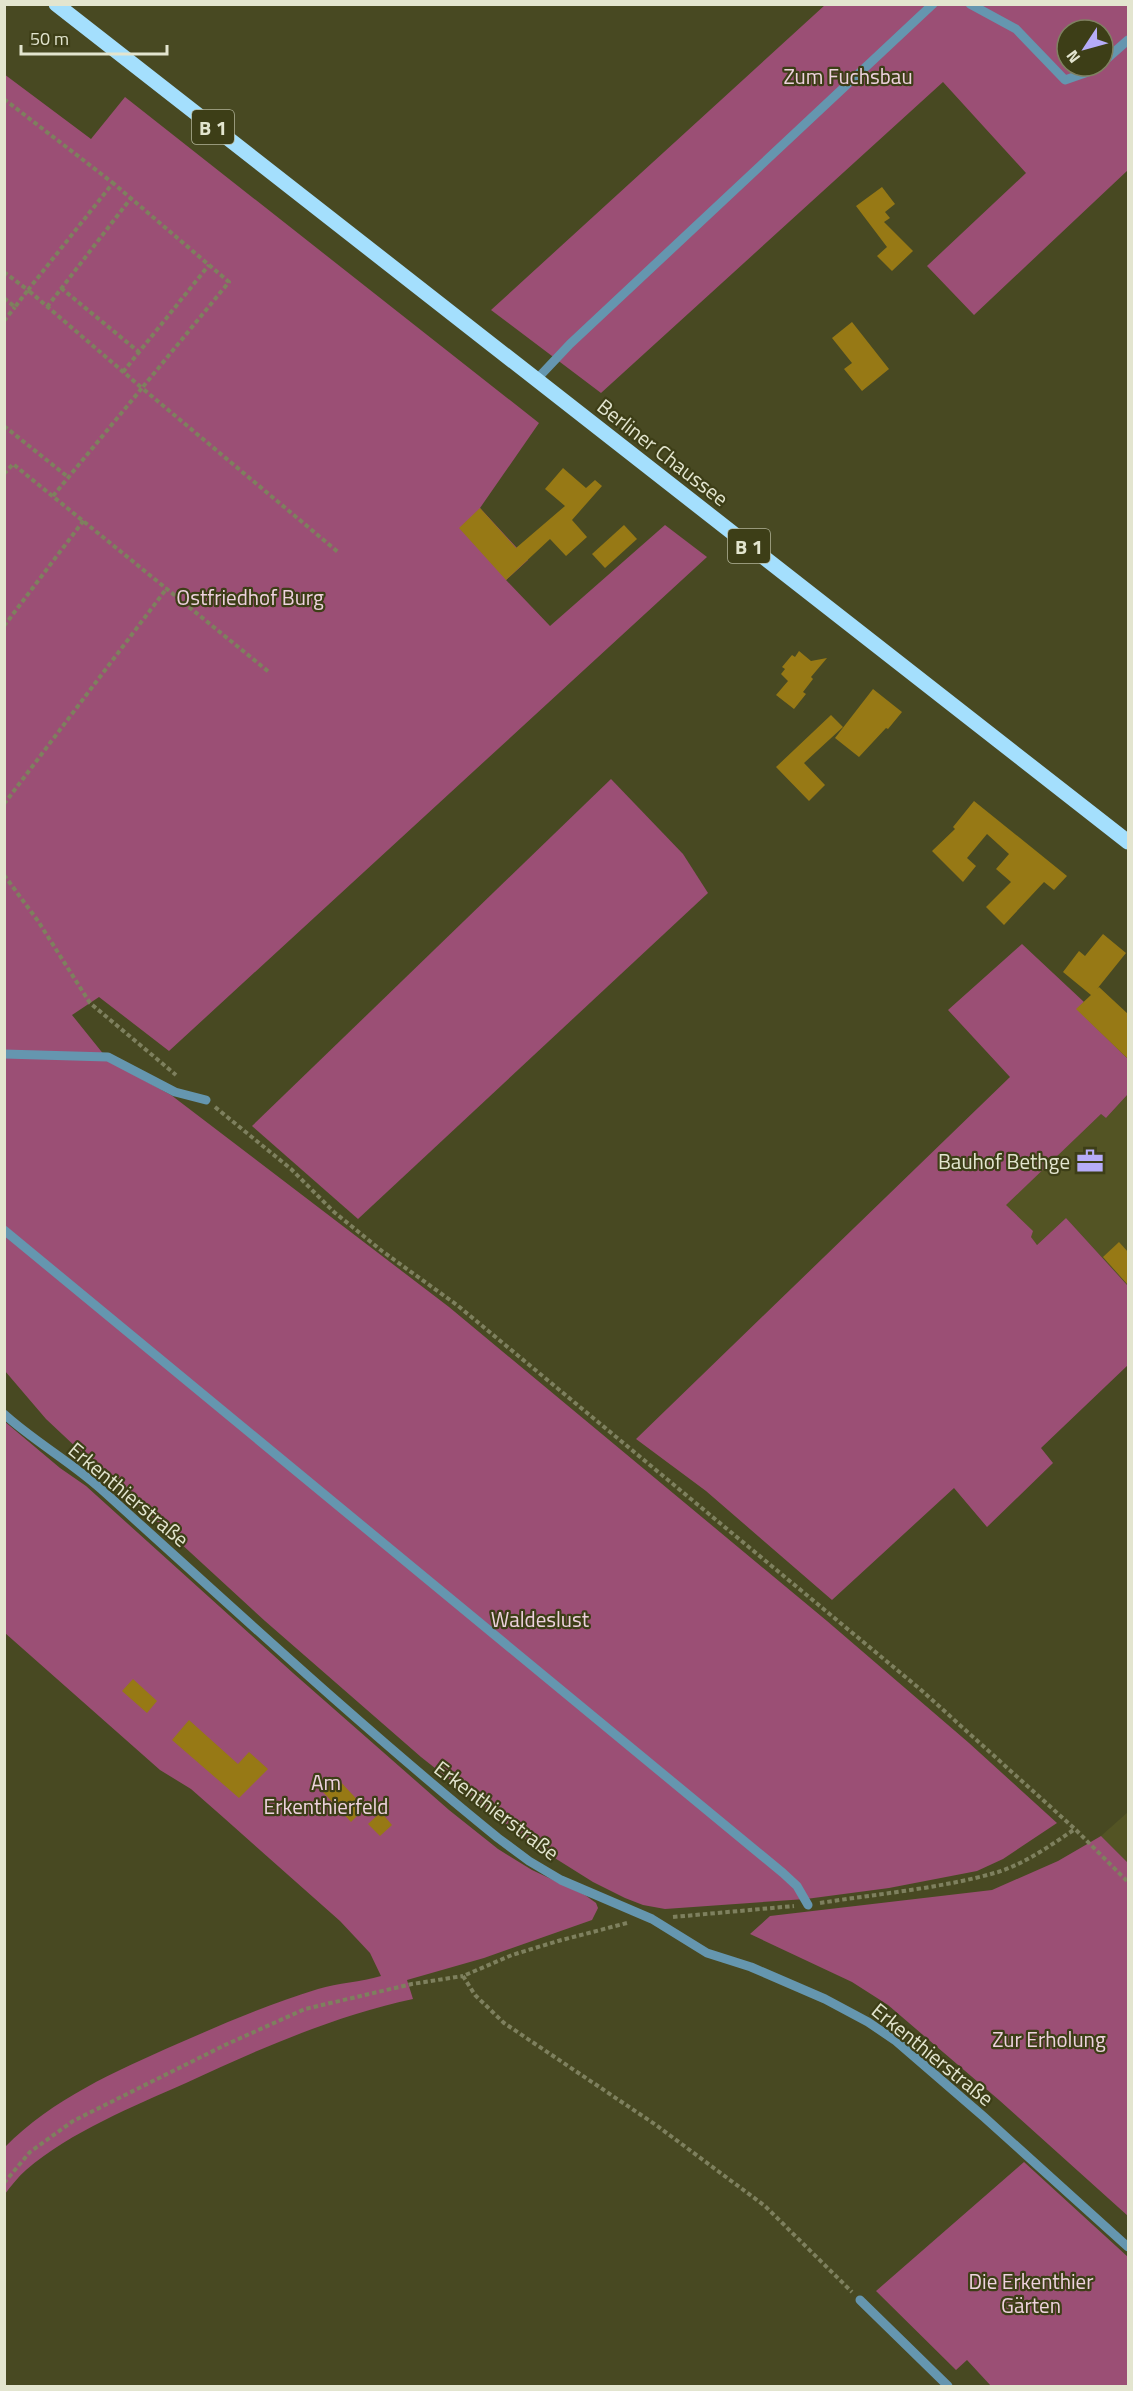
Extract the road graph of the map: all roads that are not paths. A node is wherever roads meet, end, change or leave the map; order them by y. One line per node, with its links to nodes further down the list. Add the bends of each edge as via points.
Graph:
1 (56, 4): 7 (main road, Berliner Chaussee / B 1)
2 (933, 4): 7 (lane, via 570,344)
3 (970, 4): 6 (lane, via 1016,29)
4 (1128, 40): 5 (lane)
5 (1115, 51)
6 (1055, 70)
7 (536, 381): 8 (main road, Berliner Chaussee / B 1)
8 (1128, 842)
9 (4, 1054): 10 (lane, via 108,1057 175,1092)
10 (206, 1100)
11 (4, 1230): 13 (lane, via 783,1873 797,1886)
12 (4, 1414): 14 (lane, Erkenthierstraße, via 93,1482 297,1668 529,1861 561,1880 652,1919 707,1953 751,1967 868,2022 896,2041 984,2117)
13 (808, 1905)
14 (1128, 2247)
15 (860, 2301): 16 (lane)
16 (948, 2386)

